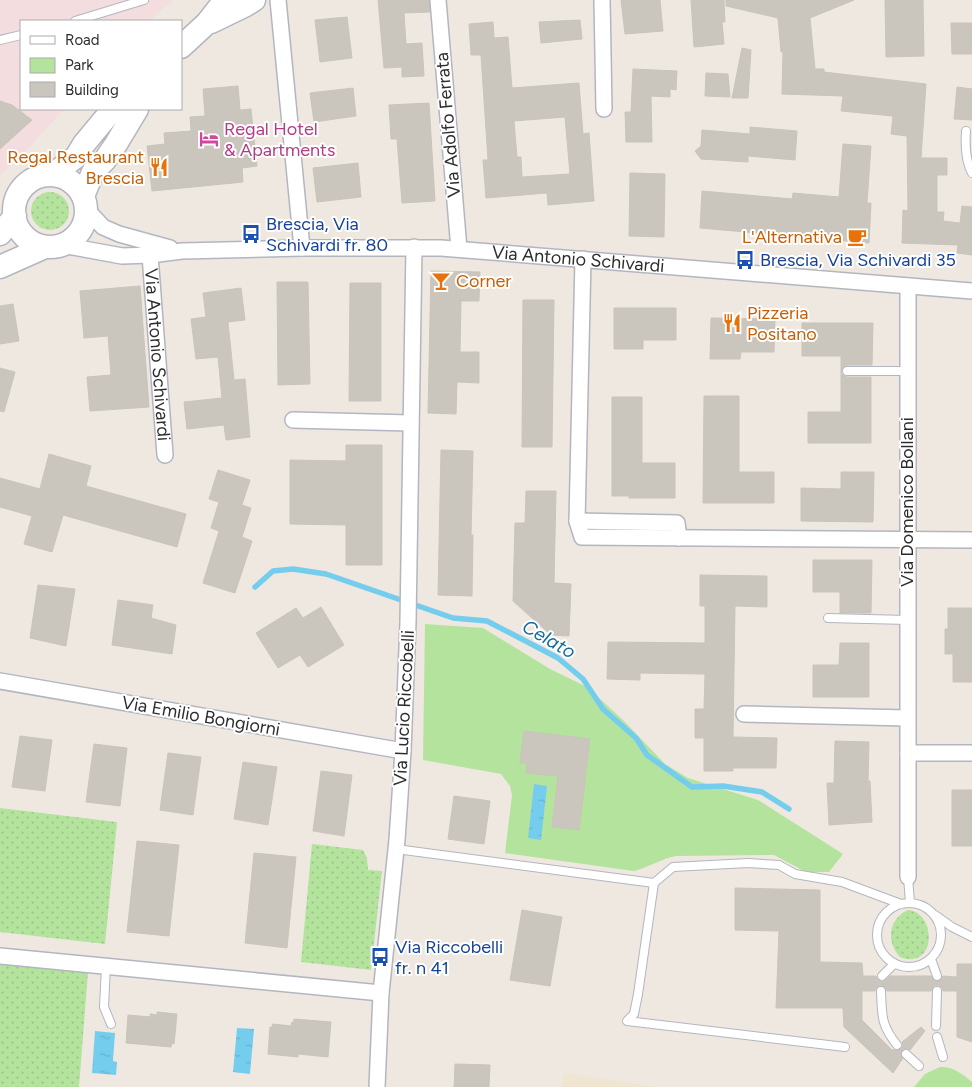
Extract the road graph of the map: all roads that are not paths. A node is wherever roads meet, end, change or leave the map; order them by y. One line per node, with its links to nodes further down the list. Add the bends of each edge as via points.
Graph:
1 (144, 0): 7 (lane)
2 (225, 0): 8 (street)
3 (254, 0): 8 (street)
4 (278, 0): 23 (street)
5 (438, 0): 24 (street, Via Adolfo Ferrata)
6 (602, 0): 14 (street)
7 (80, 20)
8 (207, 23): 11 (street)
9 (20, 35): 10 (lane)
10 (0, 40)
11 (182, 46)
12 (112, 110): 17 (street, via 76,157)
13 (136, 110): 18 (street, via 94,172)
14 (604, 110)
15 (966, 131): 16 (lane, via 965,146)
16 (972, 172)
17 (52, 175): 18 (street, via 73,184); 19 (street, via 27,184 17,198)
18 (84, 203): 21 (street, via 86,217 80,232 69,242); 25 (street, Via Antonio Schivardi, via 103,226 119,234)
19 (15, 216): 20 (street); 21 (street, via 20,230 30,242)
20 (0, 234)
21 (54, 246): 26 (street, Via Antonio Schivardi, via 122,256); 28 (street)
22 (414, 247): 23 (street, Via Antonio Schivardi); 24 (street, Via Antonio Schivardi); 34 (street, Via Lucio Riccobelli)
23 (302, 248): 25 (street, Via Antonio Schivardi)
24 (459, 249): 27 (street, Via Antonio Schivardi)
25 (182, 251): 26 (street, Via Antonio Schivardi)
26 (150, 255): 35 (street, Via Antonio Schivardi)
27 (583, 259): 29 (street, Via Antonio Schivardi); 36 (street, via 577,521 582,536)
28 (0, 267)
29 (908, 286): 30 (street, Via Antonio Schivardi); 32 (street, Via Domenico Bollani)
30 (972, 291)
31 (846, 371): 32 (lane)
32 (907, 371): 36 (street, Via Domenico Bollani)
33 (293, 420): 34 (street)
34 (410, 423): 43 (street, Via Lucio Riccobelli, via 408,622)
35 (166, 455)
36 (907, 539): 37 (street); 39 (street, Via Domenico Bollani)
37 (972, 540)
38 (828, 618): 39 (lane)
39 (907, 620): 42 (street, Via Domenico Bollani)
40 (0, 681): 43 (street, Via Emilio Bongiorni)
41 (744, 714): 42 (street)
42 (907, 718): 44 (street, Via Domenico Bollani)
43 (402, 751): 46 (street, Via Lucio Riccobelli)
44 (908, 753): 45 (street); 47 (street, Via Domenico Bollani)
45 (972, 753)
46 (396, 849): 48 (lane); 61 (street, Via Lucio Riccobelli)
47 (908, 877): 49 (lane)
48 (654, 883): 50 (lane, via 672,867 748,863 779,865 795,874 842,882); 66 (lane, via 638,994 634,1014 627,1021)
49 (910, 903): 50 (lane); 51 (lane)
50 (901, 904): 55 (lane, via 889,909 877,932 884,956)
51 (933, 913): 52 (lane); 54 (lane, via 941,931 941,942)
52 (972, 937)
53 (0, 956): 56 (street)
54 (931, 959): 55 (lane, via 920,966 907,968); 58 (lane)
55 (894, 964): 57 (lane)
56 (106, 966): 61 (street); 62 (lane, via 104,1007)
57 (882, 976)
58 (937, 976)
59 (881, 991): 65 (lane, via 882,1019 887,1033)
60 (937, 991): 63 (lane)
61 (381, 993): 70 (street, Via Lucio Riccobelli)
62 (111, 1024)
63 (936, 1026)
64 (937, 1037): 68 (lane)
65 (897, 1045)
66 (845, 1047)
67 (906, 1054): 69 (lane)
68 (944, 1057)
69 (919, 1066)
70 (377, 1087)

